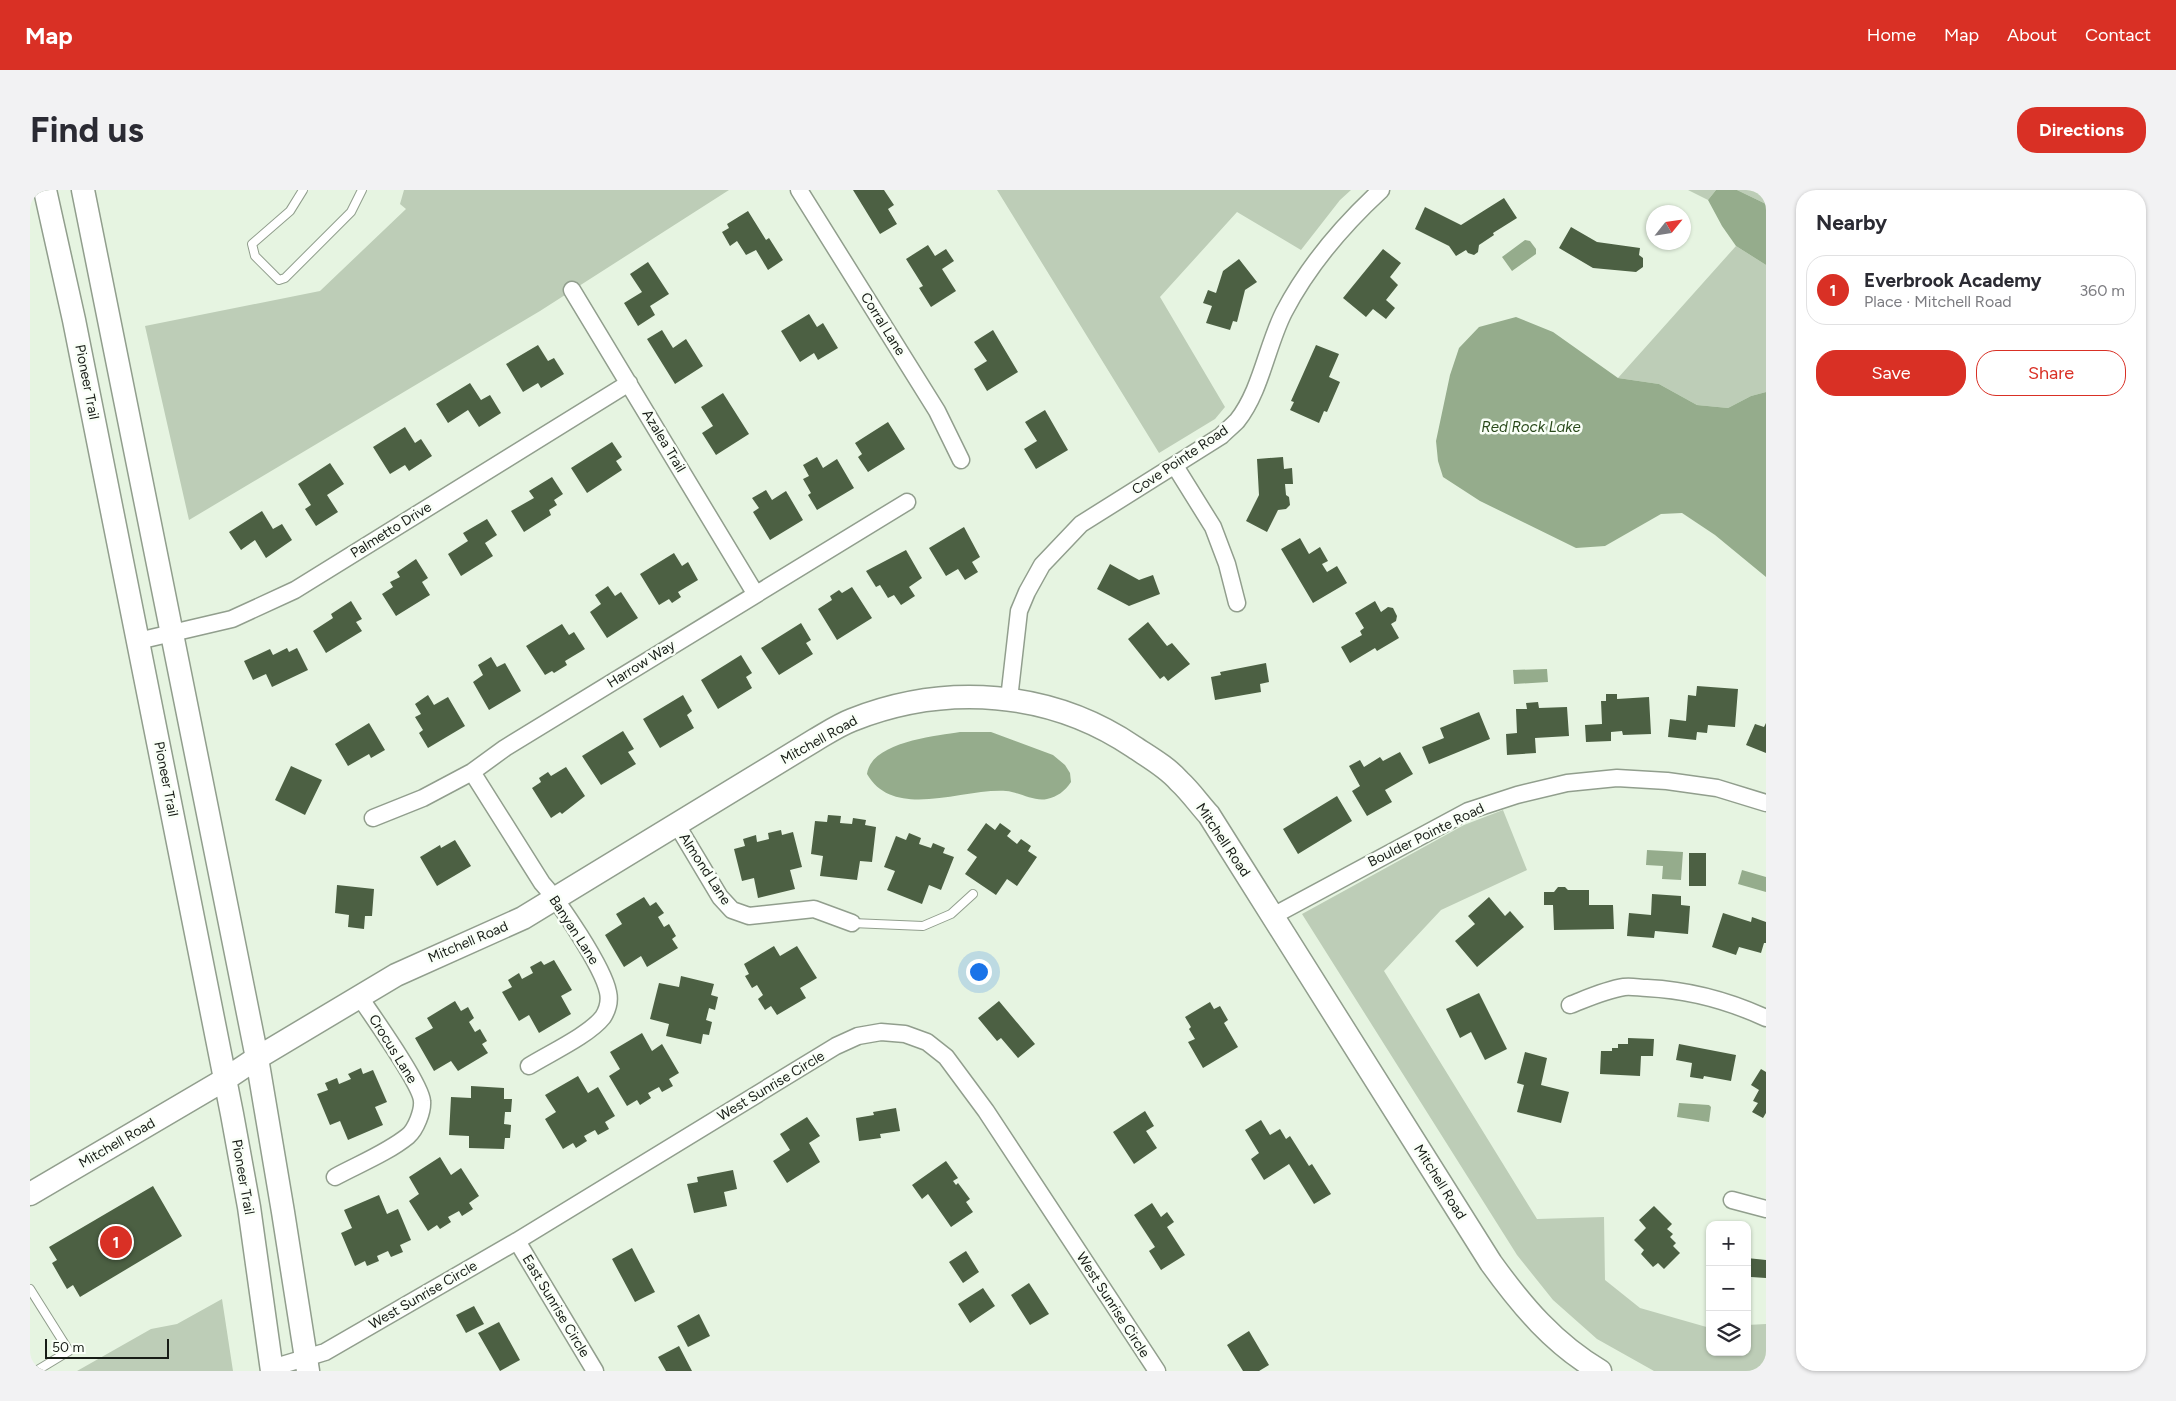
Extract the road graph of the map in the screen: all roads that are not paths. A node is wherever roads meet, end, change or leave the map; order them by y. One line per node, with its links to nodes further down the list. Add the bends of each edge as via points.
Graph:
1 (44, 190): 15 (main road, Pioneer Trail, via 74,320)
2 (83, 190): 14 (main road)
3 (303, 190): 4 (lane, via 290,211 252,244 255,256 279,280 286,278 351,212)
4 (362, 190)
5 (799, 190): 9 (street, Corral Lane, via 937,411)
6 (1381, 190): 10 (street, Cove Pointe Road, via 1358,211 1318,258 1284,313 1249,401 1238,420 1221,436)
7 (572, 290): 8 (street, Azalea Trail)
8 (629, 383): 12 (street, Azalea Trail); 14 (street, Palmetto Drive, via 295,590 232,619)
9 (961, 460)
10 (1175, 466): 13 (street, via 1212,527 1227,564); 16 (street, Cove Pointe Road, via 1081,524 1042,565 1019,611)
11 (907, 502): 12 (street, Harrow Way)
12 (755, 593): 17 (street, Harrow Way, via 505,748)
13 (1237, 603)
14 (172, 634): 15 (street, Palmetto Drive); 28 (main road)
15 (138, 641): 30 (main road, Pioneer Trail)
16 (1009, 699): 20 (main road, Mitchell Road, via 983,696 938,698 890,707 851,720); 23 (main road, Mitchell Road, via 1077,716 1119,736 1179,780 1209,815)
17 (472, 772): 19 (street, Harrow Way, via 423,798); 22 (street, Banyan Lane, via 542,883)
18 (1766, 803): 23 (street, Boulder Pointe Road, via 1717,788 1617,778 1566,783 1517,794 1468,811)
19 (373, 818)
20 (677, 825): 22 (main road, Mitchell Road); 24 (street, Almond Lane, via 720,897 732,910 750,916 814,909)
21 (973, 894): 24 (lane, via 951,914 924,926)
22 (556, 898): 25 (main road, Mitchell Road, via 523,918 419,963); 29 (street, Banyan Lane, via 603,976 608,1008 593,1027)
23 (1273, 916): 42 (main road, Mitchell Road, via 1491,1263 1521,1304 1552,1336)
24 (852, 923)
25 (359, 996): 28 (main road, Mitchell Road); 31 (street, Crocus Lane, via 415,1082 422,1101 410,1134)
26 (1570, 1005): 27 (street, via 1597,993 1626,987 1646,988 1701,995)
27 (1766, 1018)
28 (257, 1058): 30 (main road, Mitchell Road); 37 (main road)
29 (529, 1066)
30 (224, 1080): 32 (main road, Mitchell Road); 38 (main road, Pioneer Trail, via 249,1208)
31 (335, 1177)
32 (30, 1194)
33 (1732, 1200): 34 (street)
34 (1766, 1209)
35 (517, 1241): 37 (street, West Sunrise Circle); 40 (street, East Sunrise Circle); 41 (street, West Sunrise Circle, via 836,1046 858,1036 881,1032 905,1034 927,1042 946,1057 960,1075)
36 (30, 1288): 39 (lane, via 69,1351)
37 (307, 1365): 38 (street, West Sunrise Circle)
38 (272, 1370)
39 (36, 1371)
40 (595, 1371)
41 (1157, 1371)
42 (1600, 1371)

